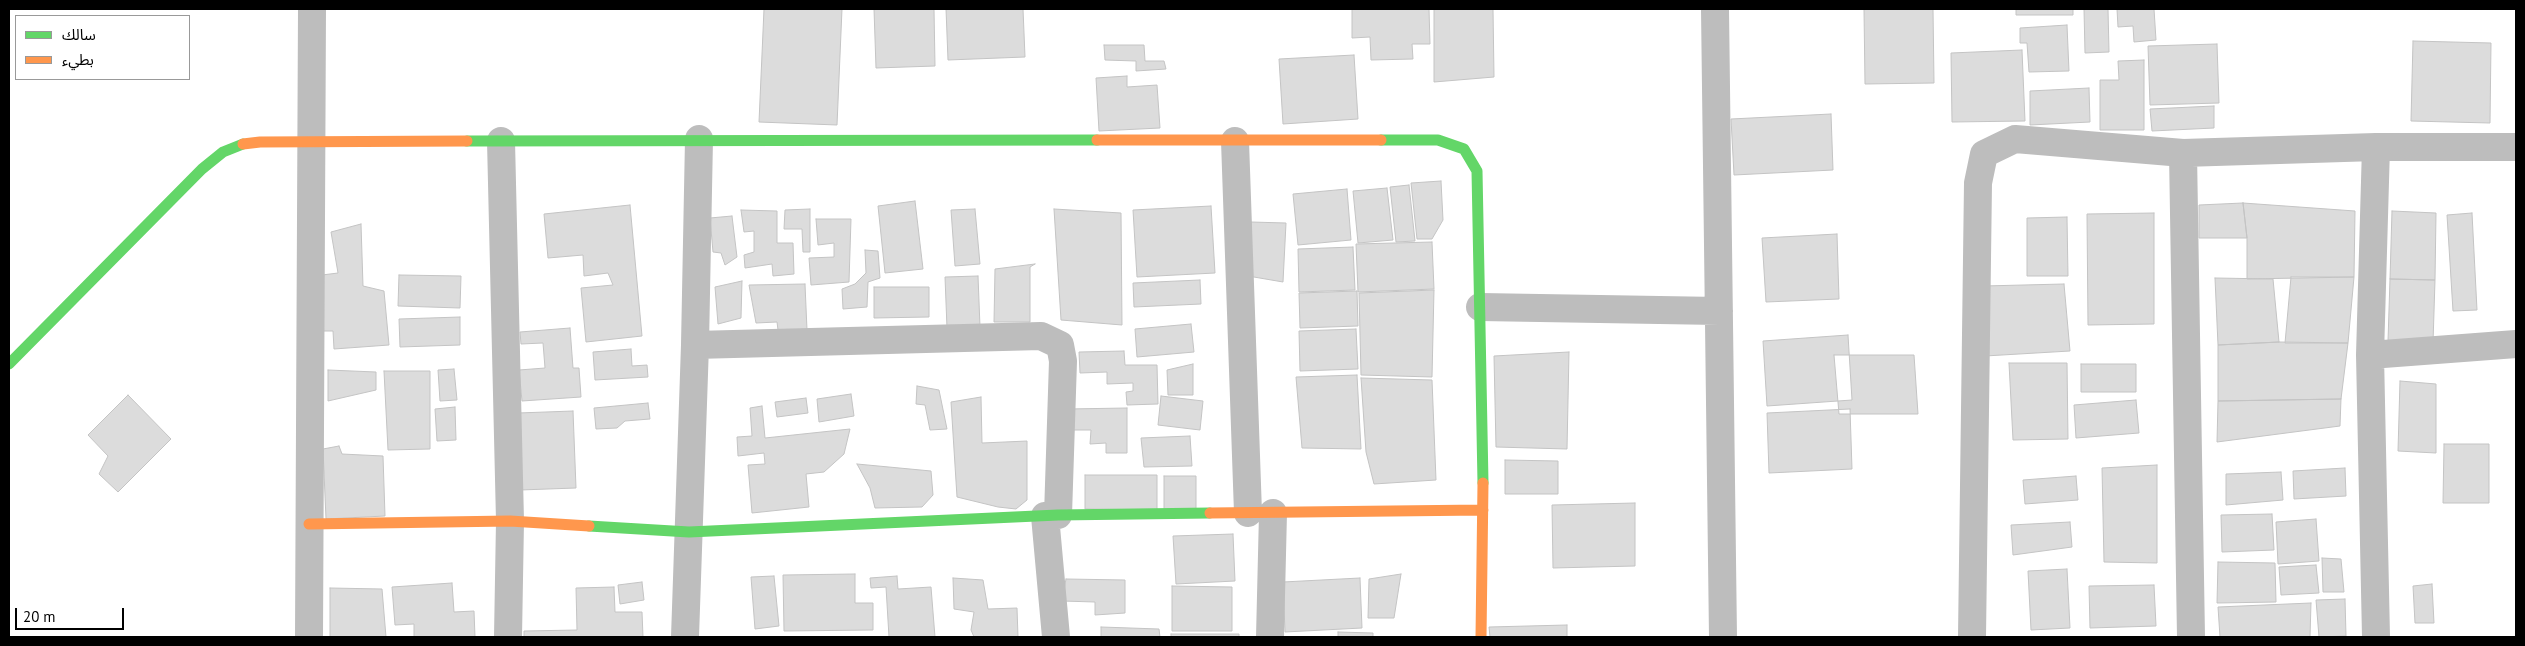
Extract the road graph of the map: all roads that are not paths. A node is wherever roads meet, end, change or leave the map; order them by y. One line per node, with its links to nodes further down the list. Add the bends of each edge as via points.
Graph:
1 (312, 9): 6 (street)
2 (1715, 9): 11 (street)
3 (699, 139): 4 (street); 5 (street); 13 (street)
4 (501, 141): 6 (street); 19 (street)
5 (1235, 141): 10 (street, via 1438,140 1464,149 1477,171); 17 (street)
6 (312, 144): 15 (street, via 260,142 239,145 223,152 202,169); 20 (street)
7 (2376, 147): 8 (street); 9 (street); 14 (street)
8 (2516, 147)
9 (2183, 153): 29 (street, via 2015,139 1984,154 1978,183); 30 (street)
10 (1480, 307): 11 (street); 16 (street)
11 (1719, 310): 28 (street)
12 (2516, 344): 14 (street)
13 (695, 345): 18 (street, via 1041,336 1054,342 1060,345 1064,380); 21 (street)
14 (2370, 354): 31 (street)
15 (9, 364)
16 (1483, 510): 17 (street); 27 (street)
17 (1260, 513): 18 (street); 26 (street)
18 (1051, 516): 21 (street); 25 (street)
19 (510, 521): 20 (street); 21 (street); 23 (street)
20 (309, 524): 22 (street)
21 (689, 532): 24 (street)
22 (309, 637)
23 (508, 637)
24 (685, 637)
25 (1056, 637)
26 (1270, 637)
27 (1481, 637)
28 (1723, 637)
29 (1972, 637)
30 (2191, 637)
31 (2376, 637)

